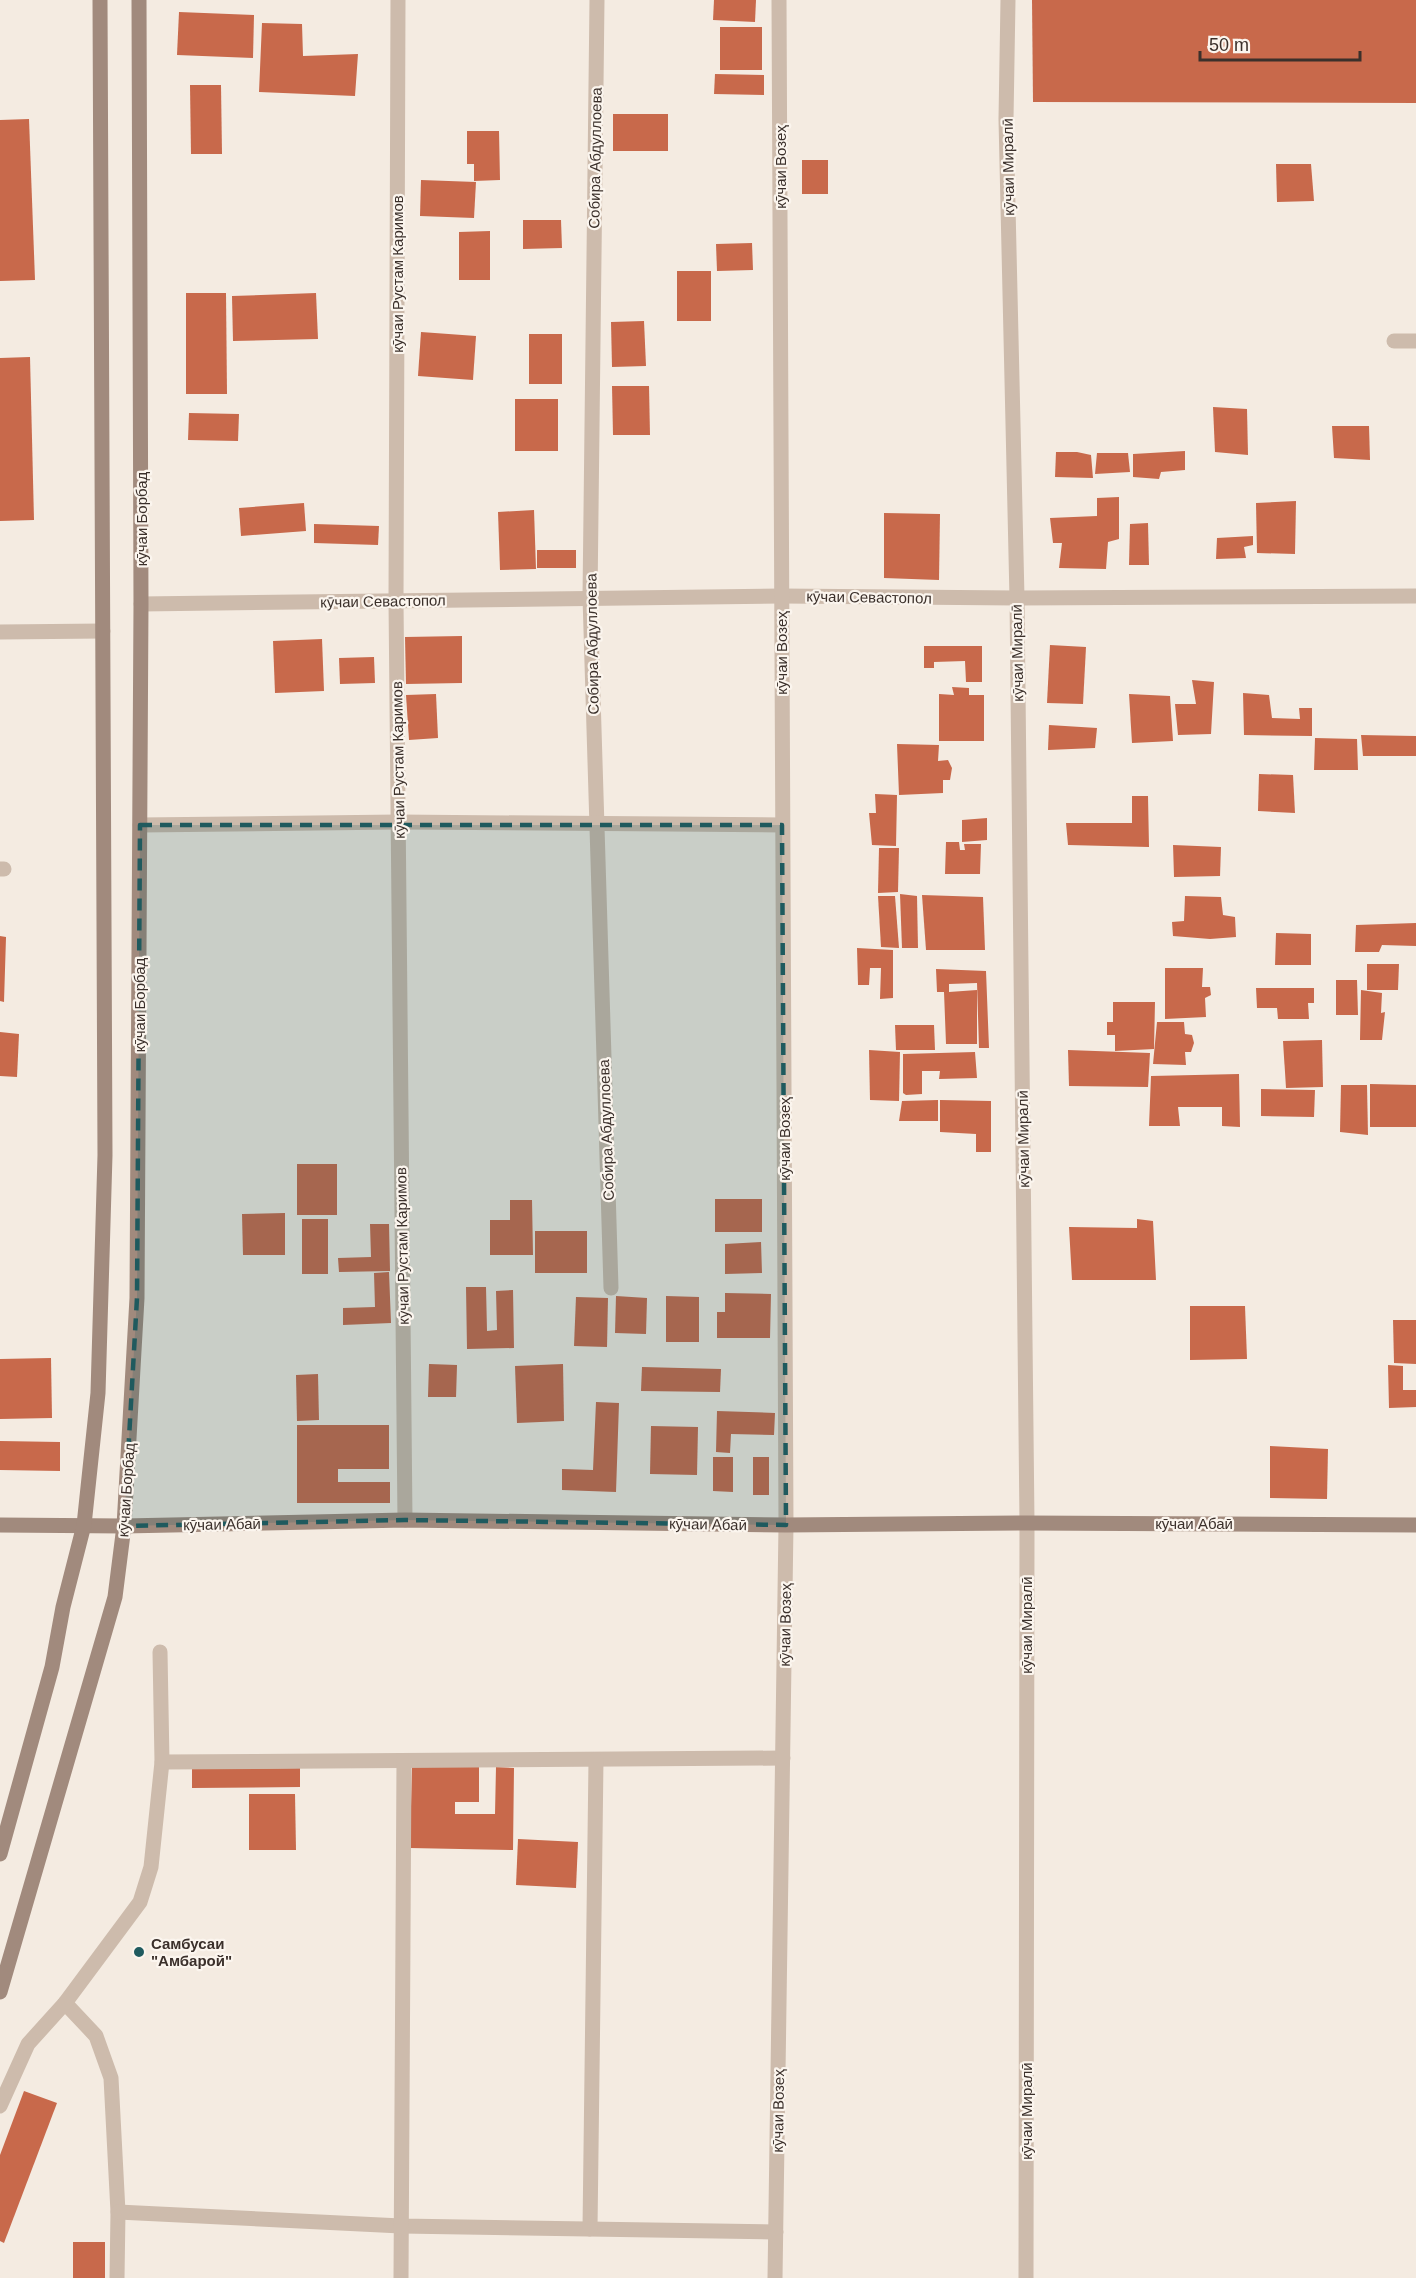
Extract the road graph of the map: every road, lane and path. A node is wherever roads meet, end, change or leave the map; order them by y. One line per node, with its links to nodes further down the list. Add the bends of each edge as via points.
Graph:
1 (100, 0): 15 (main road)
2 (139, 0): 14 (main road, кӯчаи Борбад)
3 (398, 0): 13 (street, кӯчаи Рустам Каримов)
4 (597, 0): 11 (street, Собира Абдуллоева)
5 (779, 0): 9 (street, кӯчаи Возеҳ)
6 (1008, 0): 12 (street, кӯчаи Миралӣ, via 1006,119)
7 (1394, 341): 8 (street)
8 (1416, 341)
9 (781, 596): 11 (street, кӯчаи Севастопол); 12 (street, кӯчаи Севастопол); 20 (street, кӯчаи Возеҳ)
10 (1416, 596): 12 (street, кӯчаи Севастопол)
11 (590, 597): 13 (street, кӯчаи Севастопол); 18 (street, Собира Абдуллоева)
12 (1017, 598): 23 (street, кӯчаи Миралӣ)
13 (396, 601): 14 (street, кӯчаи Севастопол); 17 (street, кӯчаи Рустам Каримов)
14 (141, 604): 19 (main road, кӯчаи Борбад)
15 (104, 631): 16 (street); 25 (main road, via 105,1155 98,1393)
16 (0, 632)
17 (398, 822): 18 (street); 19 (street); 22 (street, кӯчаи Рустам Каримов)
18 (597, 822): 20 (street); 21 (street, Собира Абдуллоева)
19 (140, 825): 28 (main road, кӯчаи Борбад, via 137,1298)
20 (782, 825): 26 (street, кӯчаи Возеҳ)
21 (611, 1288)
22 (405, 1520): 26 (main road, кӯчаи Абаӣ); 28 (main road, кӯчаи Абаӣ)
23 (1027, 1522): 26 (main road, кӯчаи Абаӣ); 27 (main road, кӯчаи Абаӣ); 45 (street, кӯчаи Миралӣ)
24 (0, 1524): 25 (main road, кӯчаи Абаӣ)
25 (84, 1525): 28 (main road, кӯчаи Абаӣ); 34 (main road, via 52,1667)
26 (786, 1525): 30 (street, кӯчаи Возеҳ)
27 (1416, 1525)
28 (124, 1526): 35 (main road, кӯчаи Борбад, via 115,1597)
29 (160, 1652): 33 (street)
30 (783, 1758): 31 (street); 41 (street, кӯчаи Возеҳ)
31 (596, 1760): 32 (street); 40 (street)
32 (404, 1761): 33 (street); 39 (street)
33 (162, 1762): 36 (street, via 151,1867 140,1902)
34 (0, 1854)
35 (0, 1992)
36 (65, 2003): 37 (street, via 28,2044); 38 (street, via 96,2036 111,2078)
37 (0, 2106)
38 (118, 2212): 39 (street); 42 (street)
39 (401, 2226): 40 (street); 43 (street)
40 (590, 2229): 41 (street)
41 (776, 2232): 44 (street, кӯчаи Возеҳ)
42 (117, 2278)
43 (401, 2278)
44 (775, 2278)
45 (1026, 2278)

